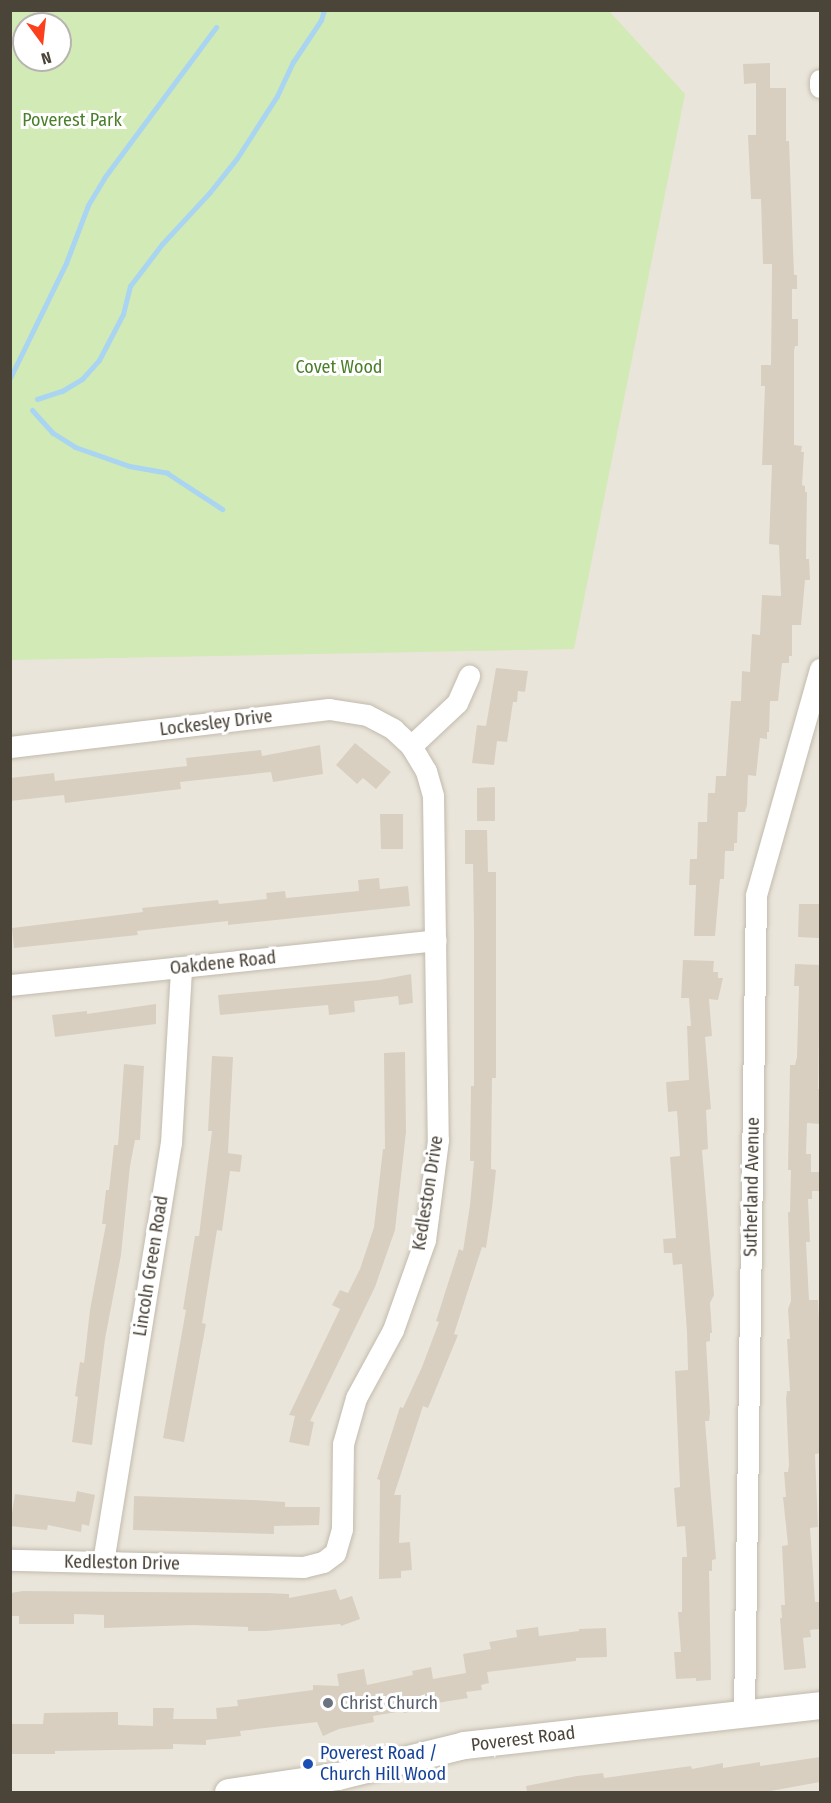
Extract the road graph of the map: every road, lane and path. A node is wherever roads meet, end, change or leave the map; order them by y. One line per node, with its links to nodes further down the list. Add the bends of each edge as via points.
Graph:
1 (820, 80): 2 (street)
2 (820, 87)
3 (820, 669): 13 (street, Sutherland Avenue, via 756,895)
4 (469, 676): 6 (street, via 457,703)
5 (10, 747): 6 (street, Lockesley Drive, via 329,709 367,716 393,729)
6 (411, 747): 7 (street, Kedleston Drive, via 426,771 433,796)
7 (436, 940): 8 (street, Oakdene Road); 11 (street, Kedleston Drive, via 438,1140 425,1240 393,1330 356,1398 343,1444 342,1529 335,1553 323,1562 303,1567)
8 (182, 967): 9 (street, Oakdene Road); 11 (street, Lincoln Green Road, via 171,1143)
9 (10, 985)
10 (10, 1560): 11 (street, Kedleston Drive)
11 (103, 1562)
12 (820, 1705): 13 (street, Poverest Road)
13 (744, 1713): 14 (street, Poverest Road, via 464,1745 338,1776)
14 (228, 1792)

